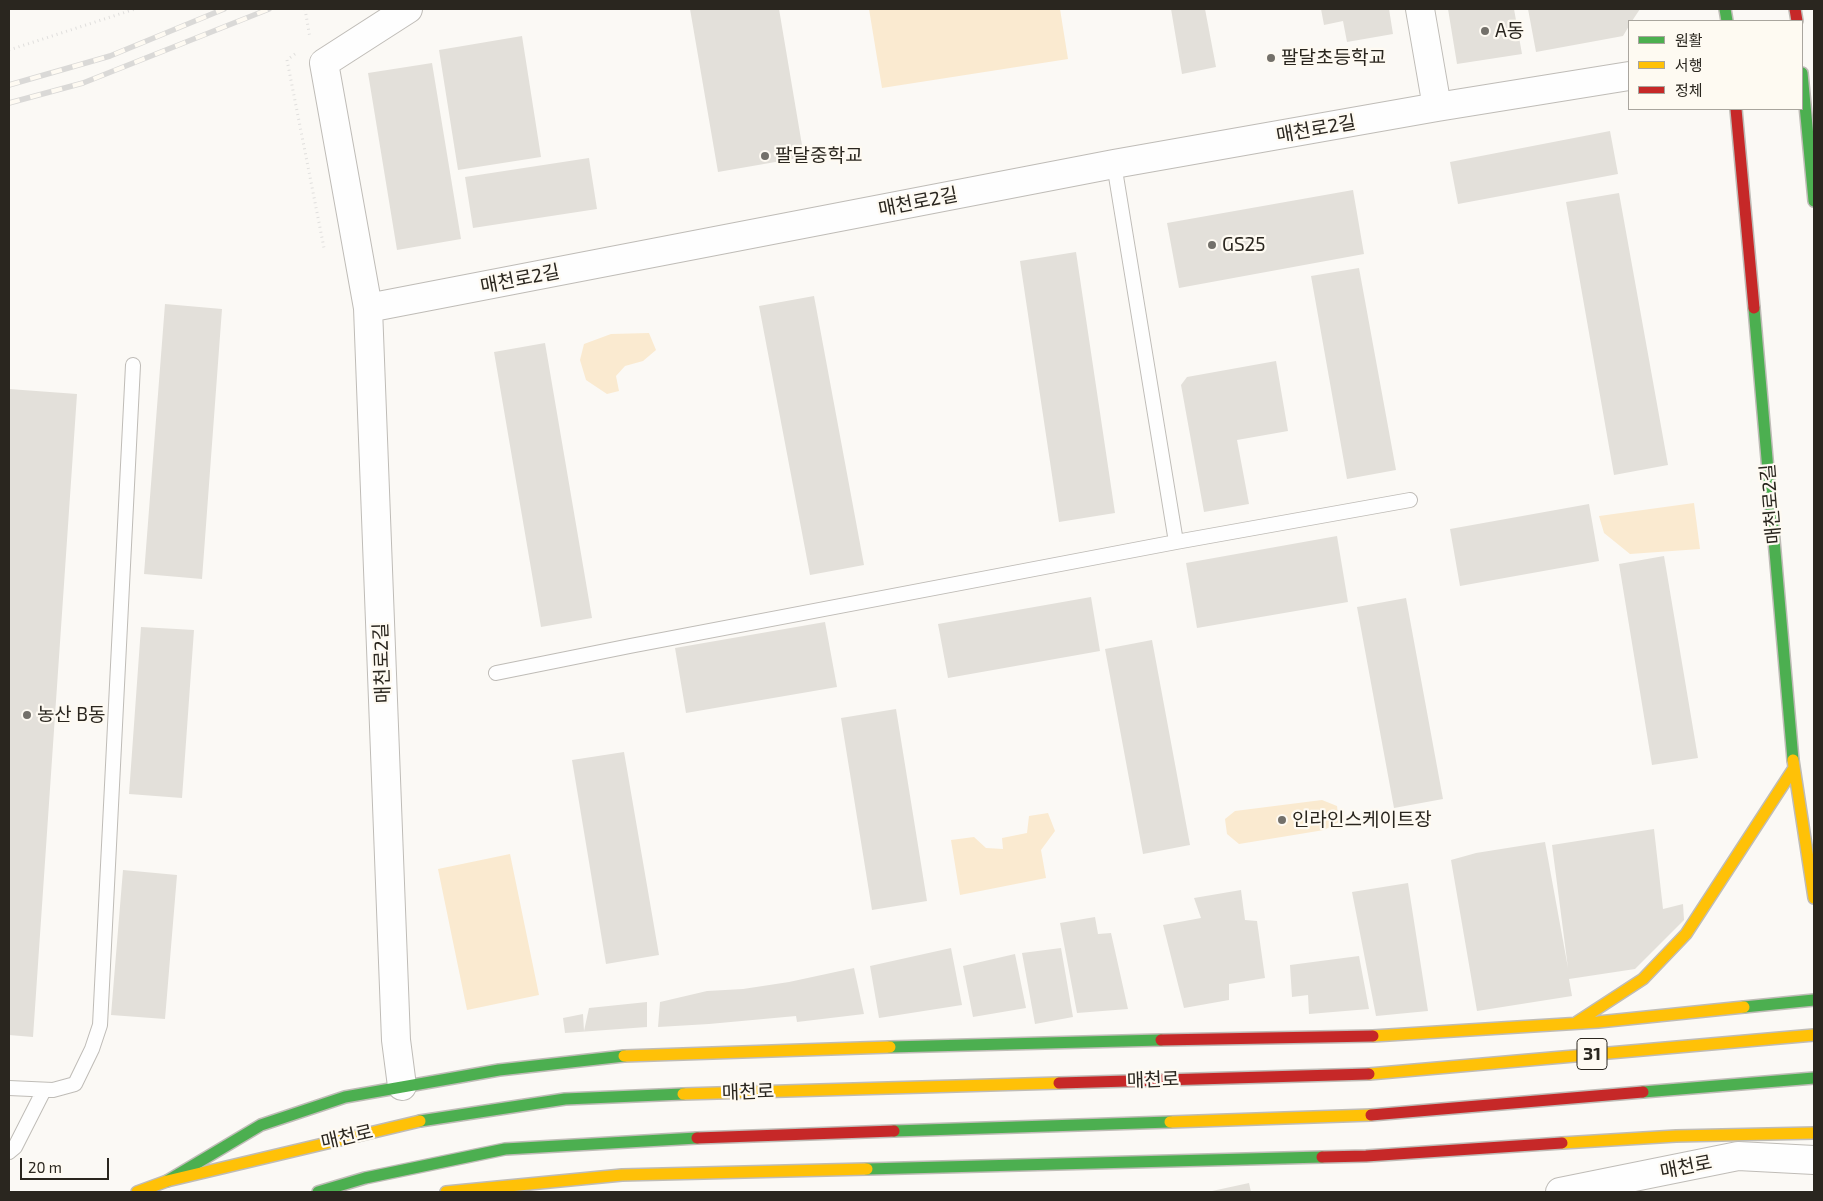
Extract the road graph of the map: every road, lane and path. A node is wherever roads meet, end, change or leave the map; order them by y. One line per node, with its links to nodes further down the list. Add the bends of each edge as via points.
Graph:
1 (136, 9): 6 (path)
2 (305, 9): 5 (path)
3 (408, 9): 13 (street, via 324,62)
4 (1420, 9): 9 (street)
5 (311, 43)
6 (9, 50)
7 (1628, 76): 9 (street, 매천로2길)
8 (1803, 84): 12 (main road)
9 (1437, 107): 11 (street, 매천로2길)
10 (1736, 110): 18 (main road, 매천로2길)
11 (1114, 164): 13 (street, 매천로2길); 16 (lane)
12 (1814, 201)
13 (368, 308): 24 (street, 매천로2길, via 396,1040)
14 (133, 365): 26 (lane, via 100,1025 75,1084)
15 (1410, 500): 16 (lane)
16 (1176, 542): 17 (lane)
17 (496, 673)
18 (1794, 768): 19 (main road, 매천로2길); 21 (main road, via 1686,934 1643,979)
19 (1814, 898)
20 (1814, 1000): 21 (main road)
21 (1574, 1024): 24 (main road, via 1368,1036 924,1045 614,1056)
22 (1814, 1034): 30 (main road, 매천로 / 31, via 1370,1074 565,1099 428,1118)
23 (1814, 1078): 32 (main road, 31, via 1371,1115 652,1139 515,1148 365,1178)
24 (402, 1086): 30 (main road, via 346,1097 262,1125)
25 (9, 1088): 26 (lane)
26 (44, 1090): 28 (lane, via 15,1147)
27 (1814, 1133): 33 (main road, via 1676,1136 1366,1156 622,1175)
28 (9, 1152)
29 (1814, 1160): 34 (street, 매천로, via 1738,1156)
30 (167, 1181): 31 (main road, 매천로 / 31)
31 (137, 1192)
32 (318, 1192)
33 (446, 1192)
34 (1560, 1192)

